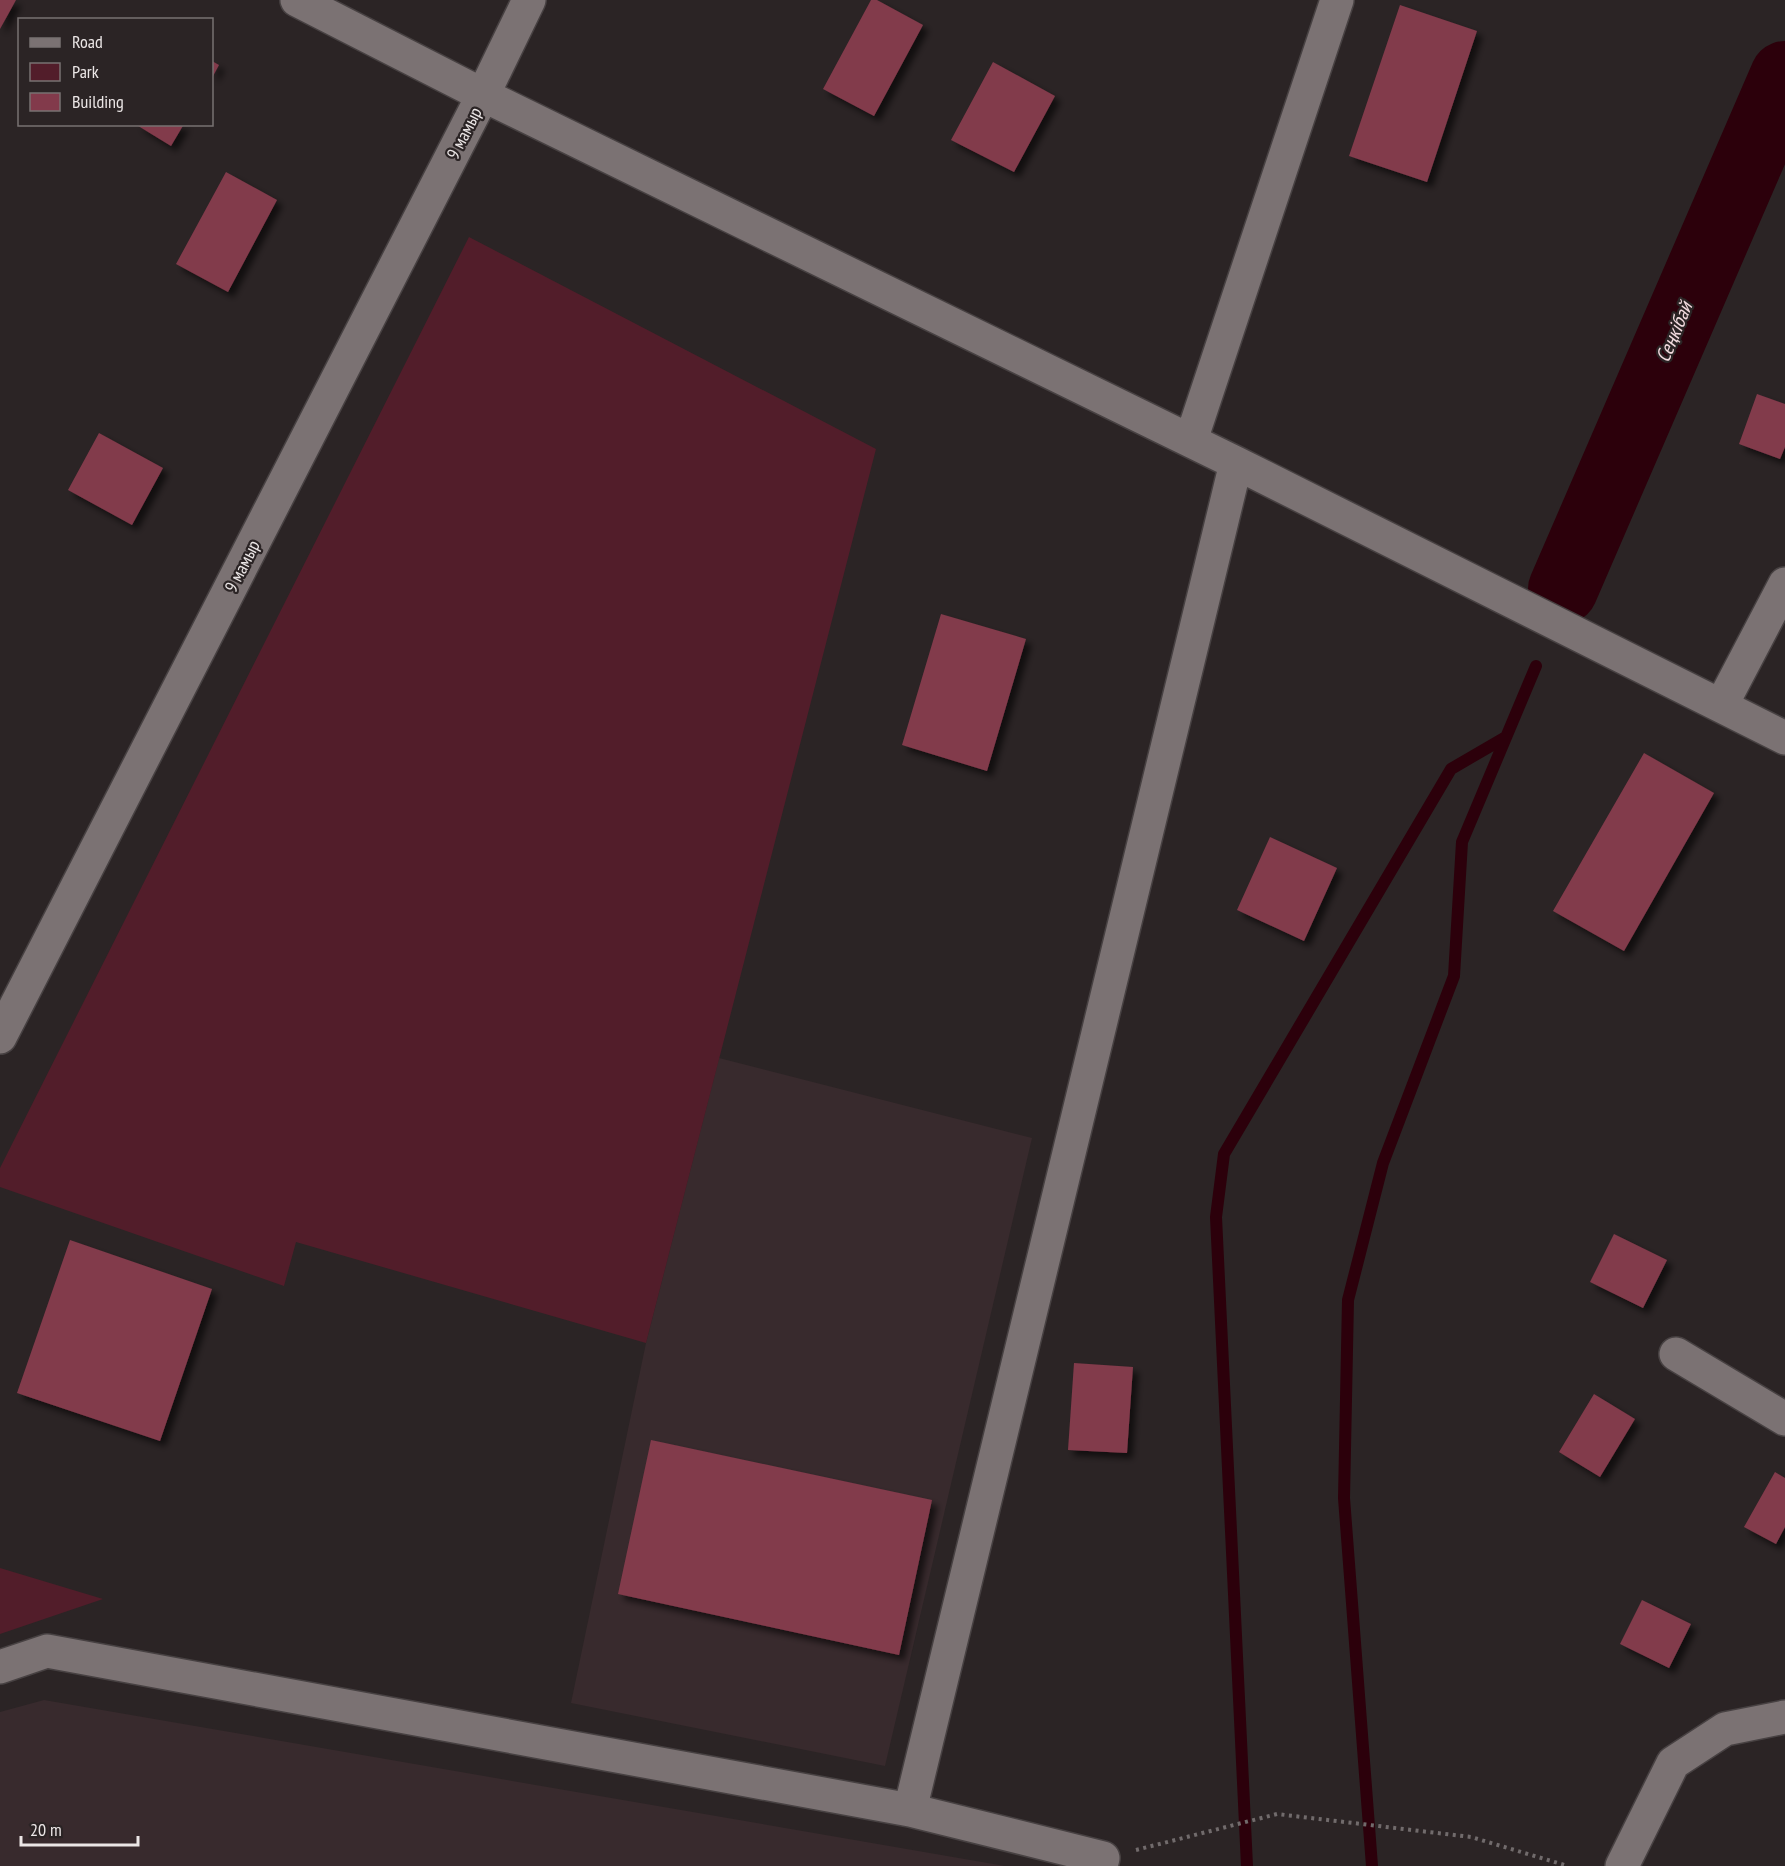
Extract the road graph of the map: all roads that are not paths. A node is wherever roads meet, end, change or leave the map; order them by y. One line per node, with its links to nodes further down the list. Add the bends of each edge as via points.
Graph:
1 (297, 0): 4 (street)
2 (529, 0): 4 (street, 9 мамыр)
3 (1337, 0): 5 (street)
4 (483, 95): 5 (street); 10 (street, 9 мамыр)
5 (1191, 440): 6 (street)
6 (1236, 463): 8 (street); 15 (street)
7 (1782, 595): 8 (street)
8 (1721, 706): 9 (street)
9 (1785, 738)
10 (0, 1037)
11 (1676, 1354): 12 (street)
12 (1785, 1419)
13 (0, 1667): 15 (street, via 47,1651)
14 (1785, 1717): 17 (street, via 1725,1729 1673,1763)
15 (910, 1810): 16 (street)
16 (1102, 1862)
17 (1622, 1866)

